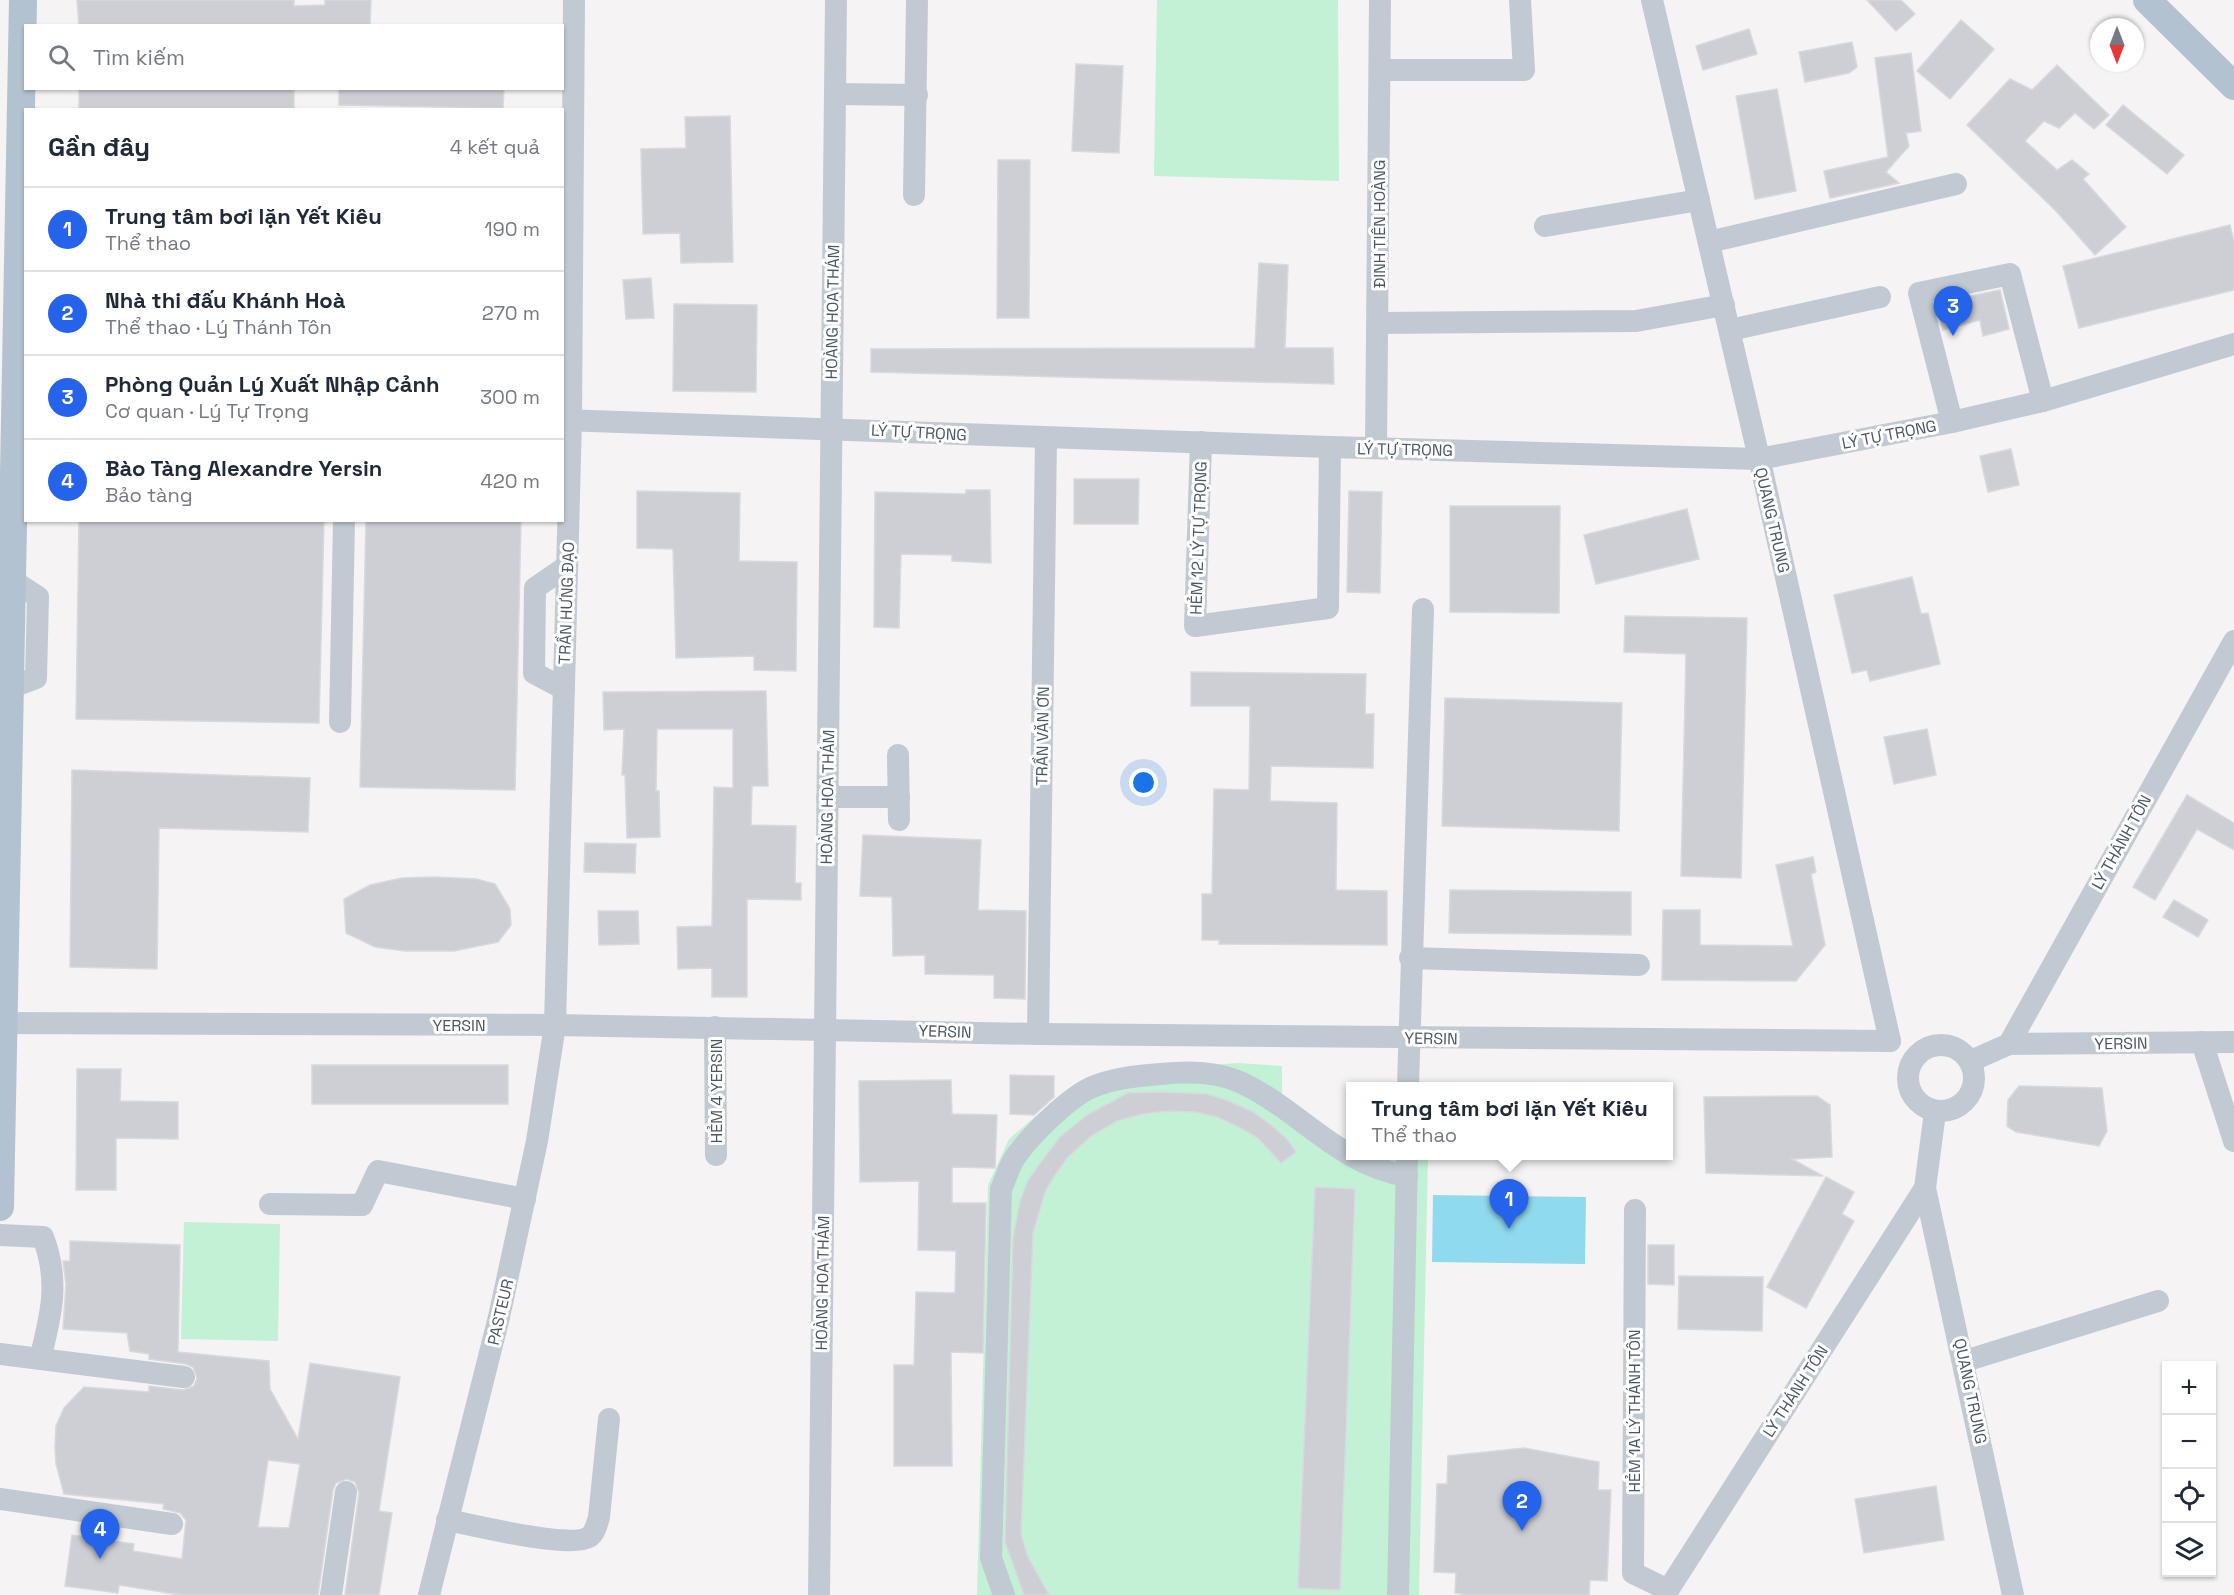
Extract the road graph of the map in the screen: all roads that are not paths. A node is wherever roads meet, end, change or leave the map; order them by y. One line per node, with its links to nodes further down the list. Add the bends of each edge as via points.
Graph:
1 (23, 0): 24 (main road)
2 (574, 0): 25 (street, TRẦN HƯNG ĐẠO)
3 (836, 0): 11 (street, HOÀNG HOA THÁM)
4 (917, 0): 12 (street)
5 (1380, 0): 9 (street, ĐINH TIÊN HOÀNG)
6 (1520, 0): 9 (street, via 1524,70)
7 (1652, 0): 15 (street, QUANG TRUNG)
8 (2147, 0): 10 (main road)
9 (1380, 70): 20 (street, ĐINH TIÊN HOÀNG)
10 (2234, 86)
11 (835, 94): 12 (street); 27 (street, HOÀNG HOA THÁM)
12 (917, 95): 14 (street)
13 (1956, 184): 17 (street)
14 (914, 195)
15 (1699, 200): 16 (street); 17 (street, QUANG TRUNG)
16 (1545, 226)
17 (1709, 242): 19 (street, QUANG TRUNG)
18 (1880, 297): 21 (street)
19 (1724, 305): 20 (street, via 1636,321); 21 (street, QUANG TRUNG)
20 (1378, 323): 31 (street, ĐINH TIÊN HOÀNG)
21 (1730, 330): 32 (street, QUANG TRUNG)
22 (2234, 344): 23 (street, LÝ TỰ TRỌNG)
23 (2043, 401): 26 (street, LÝ TỰ TRỌNG); 26 (street, via 2010,274 1919,293)
24 (14, 406): 43 (main road)
25 (567, 420): 27 (street, LÝ TỰ TRỌNG); 34 (street, TRẦN HƯNG ĐẠO)
26 (1952, 422): 32 (street, LÝ TỰ TRỌNG)
27 (831, 428): 28 (street, LÝ TỰ TRỌNG); 40 (street, HOÀNG HOA THÁM)
28 (1046, 438): 29 (street, LÝ TỰ TRỌNG); 47 (street, TRẦN VĂN ƠN)
29 (1201, 442): 30 (street, LÝ TỰ TRỌNG); 30 (street, HẺM 12 LÝ TỰ TRỌNG, via 1195,627 1328,608)
30 (1330, 447): 31 (street, LÝ TỰ TRỌNG)
31 (1376, 447): 32 (street, LÝ TỰ TRỌNG)
32 (1759, 459): 49 (street, QUANG TRUNG)
33 (344, 522): 38 (street)
34 (567, 566): 37 (street, TRẦN HƯNG ĐẠO); 37 (street, via 535,588 534,673)
35 (1423, 609): 41 (street)
36 (2234, 641): 52 (street, LÝ THÁNH TÔN)
37 (564, 688): 44 (street, TRẦN HƯNG ĐẠO)
38 (340, 722)
39 (898, 755): 40 (street, via 899,808)
40 (827, 797): 46 (street, HOÀNG HOA THÁM)
41 (1410, 958): 42 (street); 48 (street)
42 (1639, 965)
43 (2, 1023): 44 (street, YERSIN); 65 (main road)
44 (555, 1025): 45 (street, YERSIN); 63 (street, PASTEUR)
45 (715, 1027): 46 (street, YERSIN); 59 (street, HẺM 4 YERSIN)
46 (825, 1028): 47 (street, YERSIN); 81 (street, HOÀNG HOA THÁM)
47 (1038, 1034): 48 (street, YERSIN)
48 (1408, 1038): 49 (street, YERSIN); 55 (street)
49 (1890, 1041): 53 (street)
50 (2202, 1042): 51 (street, YERSIN); 52 (street, YERSIN); 57 (street)
51 (2234, 1042)
52 (2009, 1044): 54 (street)
53 (1912, 1059): 54 (street, via 1934,1045 1947,1045 1957,1048); 56 (street, via 1907,1072 1912,1096)
54 (1971, 1061): 56 (street, via 1971,1092 1954,1108)
55 (1407, 1082)
56 (1935, 1112): 62 (street)
57 (2234, 1141)
58 (1346, 1153): 82 (street, via 1240,1082 1214,1073 1176,1072 1122,1078 1089,1089 1015,1157 1002,1189 991,1558)
59 (716, 1155)
60 (1356, 1160): 61 (street, via 1384,1172)
61 (1407, 1166): 83 (street)
62 (1925, 1188): 71 (street, QUANG TRUNG); 78 (street, LÝ THÁNH TÔN)
63 (525, 1199): 64 (street, via 378,1171 362,1205); 76 (street, PASTEUR)
64 (270, 1204)
65 (0, 1207)
66 (1635, 1210): 78 (street, HẺM 1A LÝ THÁNH TÔN, via 1633,1573)
67 (0, 1235): 70 (street, via 43,1237 49,1251 53,1307)
68 (2158, 1301): 71 (street)
69 (0, 1354): 70 (street)
70 (40, 1359): 72 (street)
71 (1965, 1361): 84 (street, QUANG TRUNG)
72 (184, 1377)
73 (609, 1419): 76 (street, via 599,1517 589,1537 577,1541 527,1536)
74 (346, 1492): 79 (street)
75 (0, 1498): 77 (street)
76 (447, 1520): 80 (street, PASTEUR)
77 (172, 1524)
78 (1666, 1593)
79 (331, 1595)
80 (429, 1595)
81 (819, 1595)
82 (1004, 1595)
83 (1398, 1595)
84 (2013, 1595)

